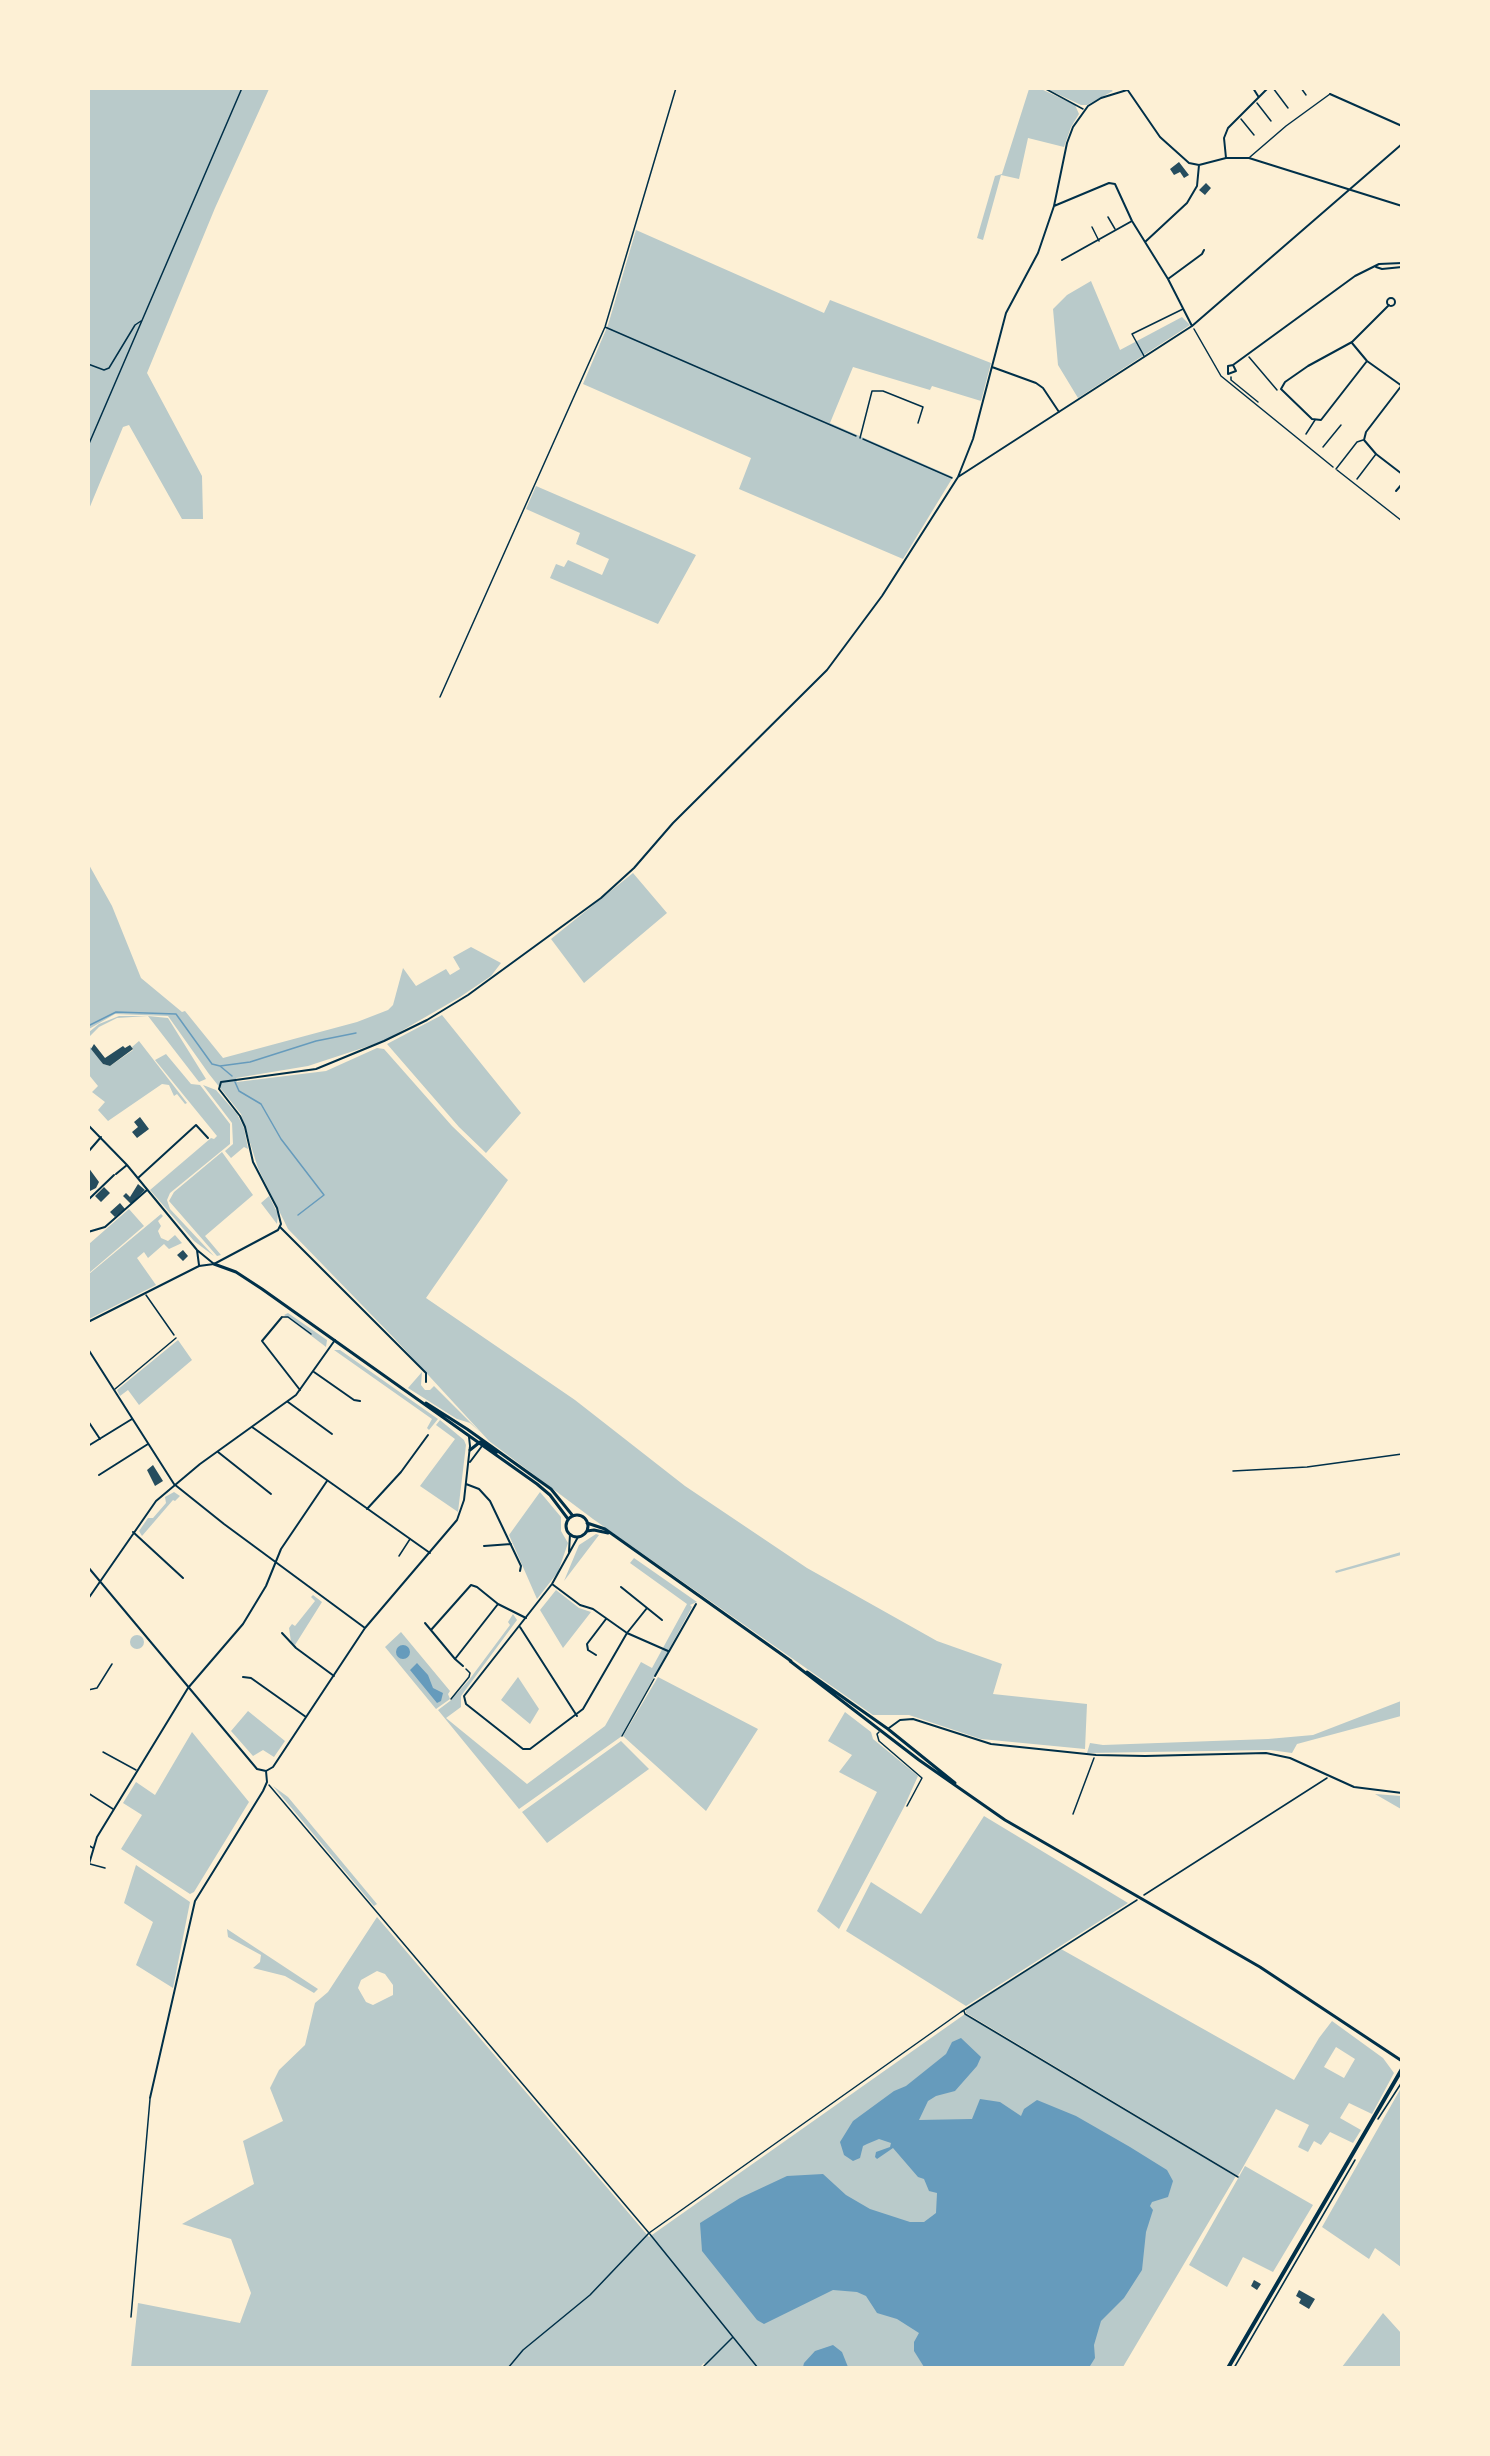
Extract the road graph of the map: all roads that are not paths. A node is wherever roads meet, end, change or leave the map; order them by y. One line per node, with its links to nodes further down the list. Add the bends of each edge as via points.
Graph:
1 (1253, 88): 6 (street)
2 (1268, 88): 6 (street)
3 (1127, 89): 4 (street); 11 (street, via 1171,148 1181,158)
4 (1116, 90): 13 (street, via 1084,110 1067,143)
5 (1329, 94): 7 (street); 10 (lane)
6 (1259, 97): 9 (street, via 1228,128 1224,138)
7 (1401, 126)
8 (1401, 144): 12 (street)
9 (1226, 158): 10 (street); 11 (street)
10 (1249, 158): 12 (street)
11 (1199, 165): 20 (street, via 1197,186 1187,203)
12 (1350, 190): 14 (street); 28 (street)
13 (1054, 206): 16 (street, via 1115,184); 33 (street, via 1038,253 1006,313)
14 (1401, 206)
15 (1108, 217): 18 (lane)
16 (1132, 221): 18 (street); 20 (street)
17 (1092, 227): 19 (lane)
18 (1116, 230): 19 (street)
19 (1099, 241): 22 (street)
20 (1145, 242): 25 (street)
21 (1204, 250): 25 (street)
22 (1062, 260)
23 (1401, 265): 24 (street); 24 (street, via 1382,263)
24 (1376, 267): 32 (street, via 1355,276)
25 (1168, 279): 27 (street)
26 (1389, 305): 29 (street)
27 (1183, 309): 28 (street); 30 (lane, via 1132,334)
28 (1192, 326): 30 (street)
29 (1352, 342): 31 (street); 36 (street, via 1308,366 1281,389)
30 (1144, 357): 35 (street)
31 (1367, 361): 34 (street); 36 (street, via 1328,415)
32 (1233, 365): 32 (street, via 1226,368 1231,375 1236,371)
33 (992, 367): 35 (street, via 1036,383); 44 (street, via 973,439)
34 (1401, 385): 40 (street)
35 (1059, 412): 44 (street)
36 (1315, 420): 38 (lane)
37 (918, 423): 39 (lane, via 923,407 883,391 872,391)
38 (1306, 434)
39 (860, 438)
40 (1364, 440): 41 (street); 42 (lane)
41 (1376, 454): 43 (street); 45 (lane)
42 (1336, 469)
43 (1401, 474)
44 (957, 478): 56 (street, via 888,586 827,670 608,892 476,989 384,1041 315,1069 221,1082 219,1089 245,1127 254,1162 277,1208)
45 (1357, 479)
46 (1401, 484): 47 (street)
47 (1396, 491)
48 (88, 1125): 49 (street)
49 (100, 1137): 51 (street); 52 (street)
50 (208, 1138): 53 (street, via 196,1125)
51 (88, 1152)
52 (126, 1165): 53 (street); 55 (street)
53 (138, 1178): 54 (street)
54 (147, 1190): 57 (street, via 105,1227); 58 (street)
55 (88, 1200)
56 (280, 1227): 59 (street); 68 (street, via 426,1373)
57 (88, 1232)
58 (197, 1250): 59 (street); 60 (street)
59 (214, 1264): 60 (street); 65 (street, via 246,1278)
60 (199, 1266): 62 (street)
61 (282, 1317): 63 (lane, via 288,1317); 70 (street, via 262,1341)
62 (88, 1322)
63 (311, 1334)
64 (176, 1338): 69 (lane)
65 (335, 1341): 67 (street); 71 (street)
66 (88, 1349): 69 (street)
67 (314, 1372): 70 (street); 72 (street)
68 (426, 1382)
69 (114, 1390): 74 (street)
70 (300, 1390): 73 (street)
71 (406, 1391): 79 (street); 80 (street)
72 (360, 1401)
73 (288, 1402): 76 (street); 77 (street)
74 (132, 1419): 81 (street); 82 (street)
75 (88, 1421): 81 (street)
76 (252, 1428): 87 (street); 90 (street)
77 (332, 1434)
78 (428, 1435): 94 (street, via 401,1473)
79 (469, 1436): 83 (street); 85 (street)
80 (479, 1437): 83 (street); 86 (street)
81 (100, 1439): 84 (street)
82 (148, 1444): 89 (street); 91 (street)
83 (481, 1444): 85 (street); 86 (street); 88 (street); 96 (street, via 546,1491)
84 (88, 1446)
85 (470, 1450): 88 (street)
86 (499, 1451): 95 (street, via 551,1490)
87 (218, 1452): 91 (street); 93 (street)
88 (468, 1464): 92 (street)
89 (99, 1475)
90 (327, 1481): 94 (street); 109 (street)
91 (174, 1484): 99 (street); 109 (street)
92 (466, 1484): 104 (street, via 487,1496); 106 (street, via 457,1520)
93 (271, 1494)
94 (367, 1509): 103 (street)
95 (573, 1516): 96 (street); 97 (street, via 582,1516)
96 (568, 1519): 100 (street)
97 (587, 1523): 98 (street); 101 (street)
98 (587, 1531): 101 (street, via 600,1530); 102 (street)
99 (134, 1532): 112 (street); 113 (street)
100 (570, 1534): 102 (street); 107 (street)
101 (612, 1535): 132 (street)
102 (578, 1537): 107 (street)
103 (410, 1539): 106 (street); 108 (lane)
104 (511, 1544): 105 (street); 111 (street)
105 (484, 1546)
106 (430, 1553): 125 (street)
107 (568, 1555): 114 (street)
108 (399, 1556)
109 (276, 1561): 125 (street); 138 (street, via 263,1593 243,1624)
110 (88, 1567): 113 (street)
111 (520, 1571)
112 (183, 1578)
113 (99, 1581): 116 (street); 138 (street)
114 (552, 1584): 120 (street); 121 (street)
115 (621, 1587): 119 (street)
116 (88, 1599)
117 (498, 1604): 120 (street); 126 (street, via 471,1585); 131 (street)
118 (696, 1604): 129 (street)
119 (647, 1608): 122 (street); 128 (street)
120 (526, 1618): 124 (street)
121 (606, 1619): 128 (street); 130 (street, via 587,1644 588,1650)
122 (662, 1620)
123 (425, 1623): 126 (street)
124 (520, 1626): 140 (street); 140 (street, via 464,1700 526,1750)
125 (365, 1628): 135 (street)
126 (431, 1630): 131 (street)
127 (282, 1633): 135 (street)
128 (627, 1633): 129 (street); 140 (street)
129 (668, 1651): 136 (street)
130 (596, 1655)
131 (455, 1659): 134 (street)
132 (790, 1661): 142 (street); 143 (street)
133 (112, 1664): 139 (lane, via 97,1688)
134 (463, 1666)
135 (334, 1676): 141 (street)
136 (656, 1676)
137 (243, 1677): 141 (street, via 251,1678)
138 (188, 1688): 145 (street); 146 (street, via 257,1769)
139 (88, 1690)
140 (577, 1716)
141 (306, 1717): 146 (street)
142 (888, 1729): 147 (street, via 900,1720 913,1719 991,1744 1096,1755 1266,1753 1290,1758 1327,1778 1364,1790); 149 (street)
143 (880, 1731): 149 (street); 150 (lane, via 879,1741 921,1778)
144 (103, 1752): 145 (lane)
145 (137, 1771): 151 (street)
146 (266, 1772): 158 (street, via 267,1782 195,1901)
147 (1401, 1793)
148 (88, 1794): 151 (lane)
149 (980, 1802): 156 (street, via 1033,1838 1289,1985)
150 (907, 1806)
151 (114, 1810): 153 (street)
152 (88, 1845): 153 (lane)
153 (94, 1848): 154 (street)
154 (89, 1864): 155 (lane)
155 (105, 1868)
156 (1401, 2061)
157 (1401, 2069): 160 (main road)
158 (150, 2098): 159 (lane)
159 (131, 2317)
160 (1228, 2367)

